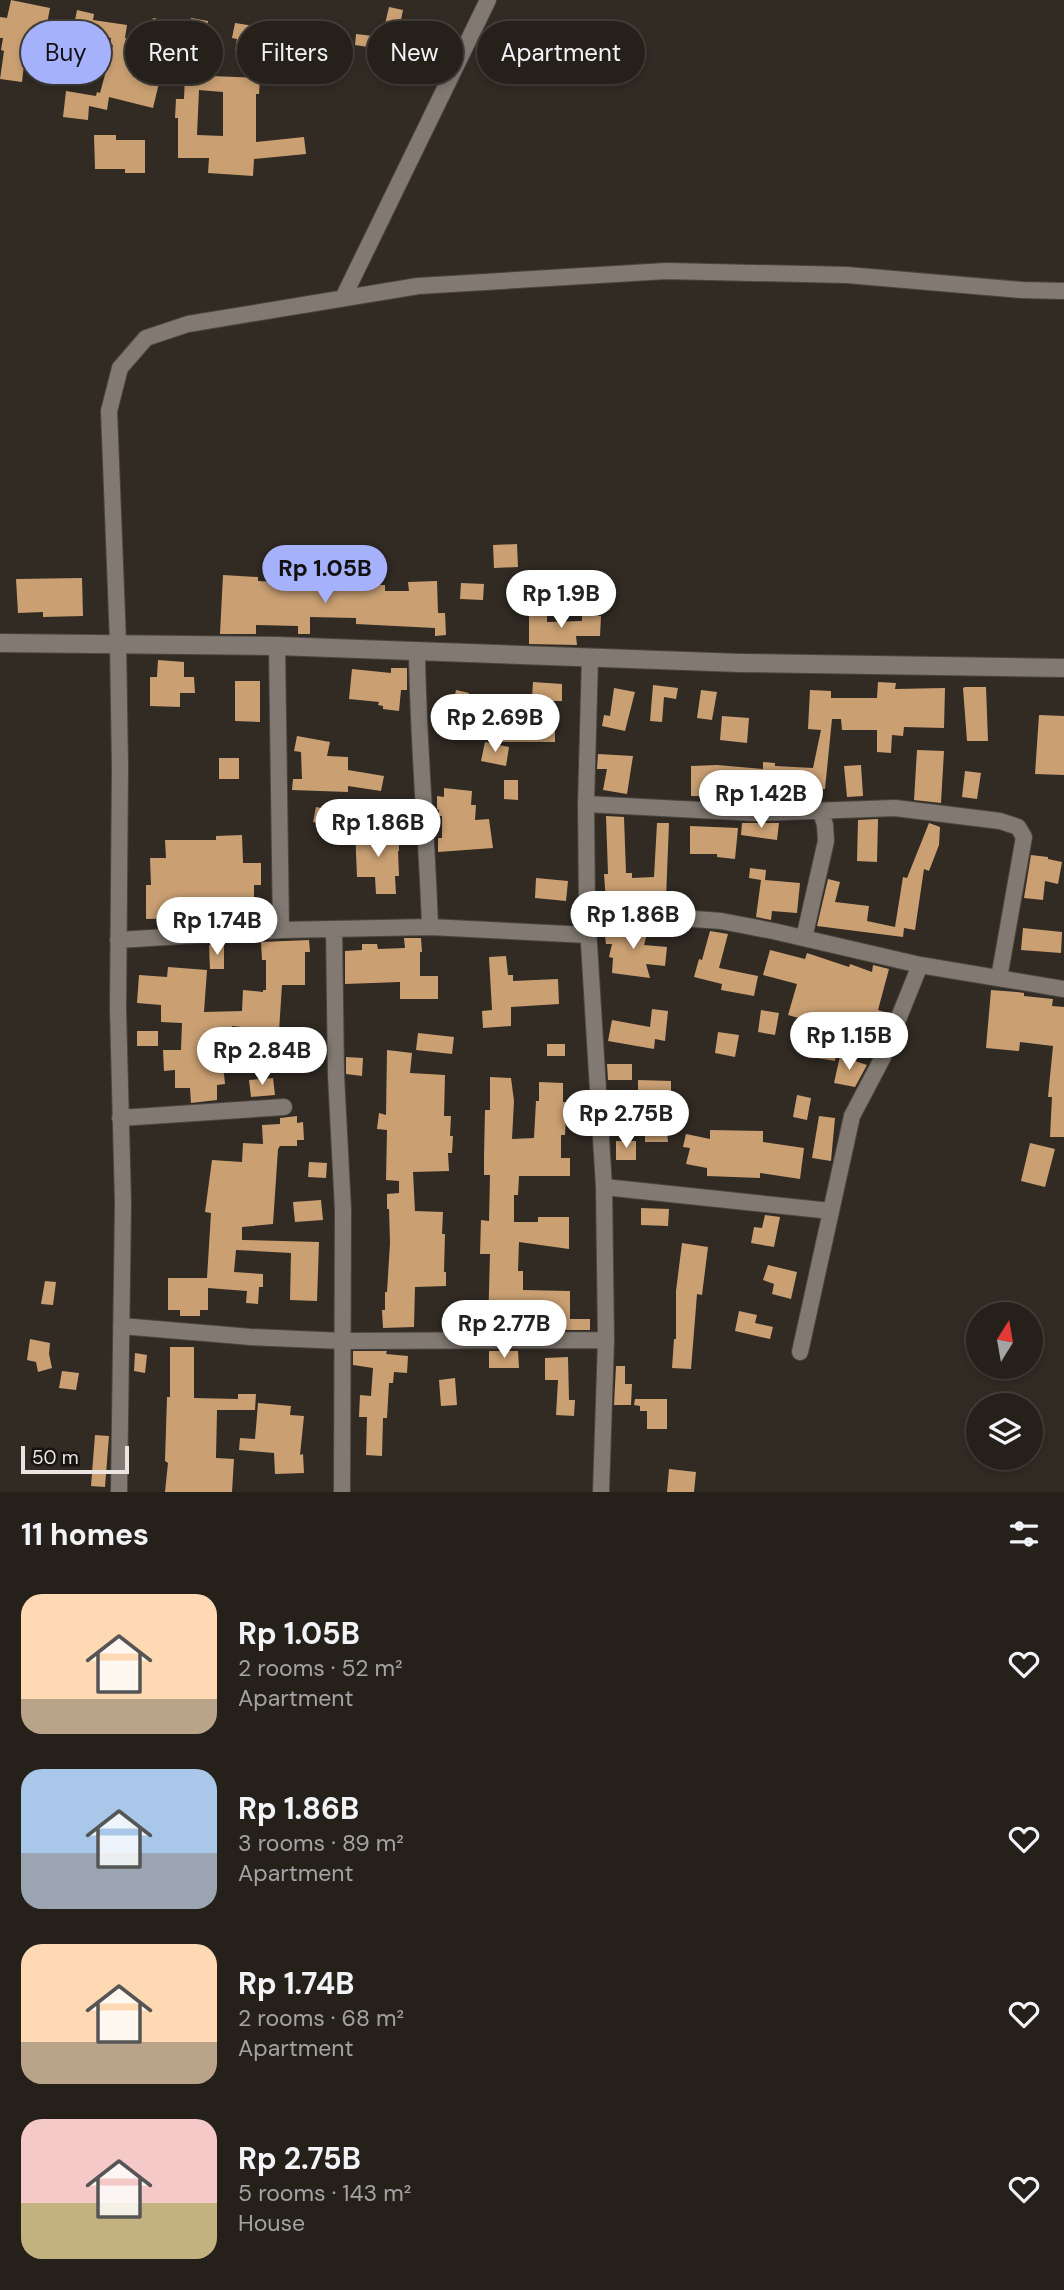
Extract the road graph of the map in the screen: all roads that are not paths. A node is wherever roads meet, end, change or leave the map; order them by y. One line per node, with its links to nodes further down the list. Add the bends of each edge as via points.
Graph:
1 (488, 0): 3 (street)
2 (1064, 291): 3 (street, via 847,275 666,271 418,286)
3 (343, 298): 4 (street, via 188,324 146,338 120,368 109,411)
4 (118, 642): 5 (street); 6 (street); 18 (street)
5 (0, 643)
6 (278, 646): 7 (street); 15 (street)
7 (417, 652): 8 (street); 13 (street)
8 (590, 657): 9 (street); 10 (street)
9 (1064, 668)
10 (586, 804): 11 (street, via 756,814); 12 (street)
11 (821, 812): 17 (street, via 825,841); 20 (street, via 895,808 1018,827 1024,837)
12 (587, 911): 16 (street); 17 (street, via 721,921)
13 (430, 927): 14 (street); 16 (street)
14 (334, 929): 15 (street); 28 (street)
15 (281, 930): 18 (street)
16 (588, 935): 24 (street)
17 (804, 938): 19 (street)
18 (118, 940): 23 (street)
19 (920, 965): 20 (street); 25 (street, via 883,1057 852,1116)
20 (999, 978): 21 (street)
21 (1064, 989)
22 (284, 1107): 23 (street)
23 (120, 1118): 26 (street)
24 (604, 1187): 25 (street); 27 (street)
25 (831, 1211): 29 (street)
26 (121, 1326): 28 (street); 30 (street)
27 (606, 1340): 28 (street); 32 (street)
28 (343, 1341): 31 (street)
29 (800, 1352)
30 (119, 1492)
31 (342, 1492)
32 (601, 1492)

